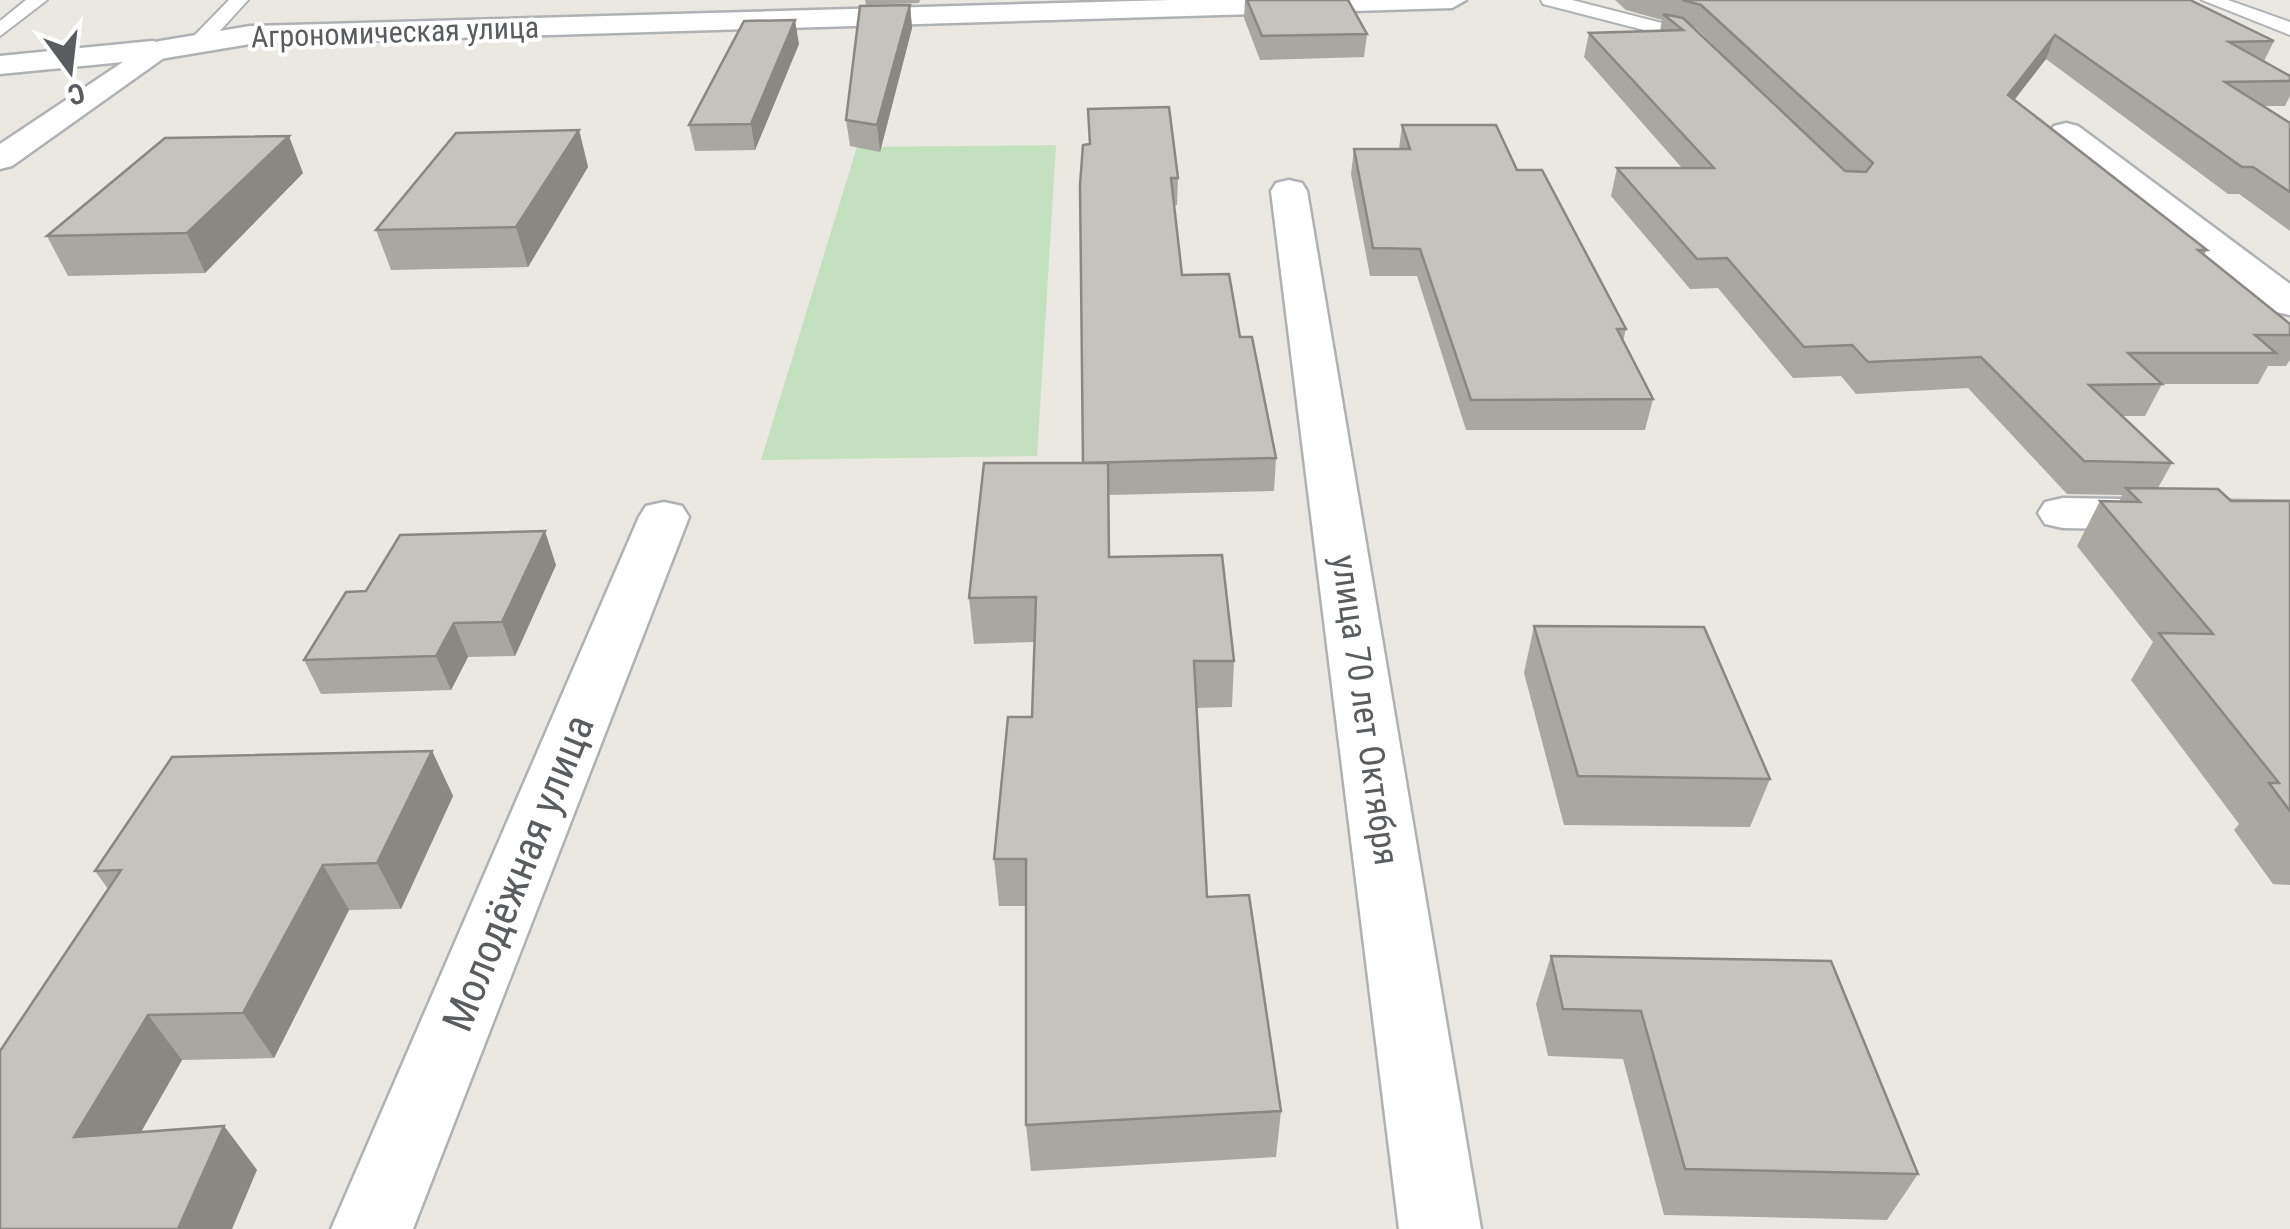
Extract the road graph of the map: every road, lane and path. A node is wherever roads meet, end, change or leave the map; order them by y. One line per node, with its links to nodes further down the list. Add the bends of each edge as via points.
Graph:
1 (38, 0): 9 (lane)
2 (238, 0): 10 (lane)
3 (1452, 0): 6 (street, Агрономическая улица)
4 (1550, 0): 12 (lane, via 1686,35)
5 (2211, 0): 8 (lane)
6 (1161, 4): 7 (street, Агрономическая улица)
7 (842, 9): 10 (street, Агрономическая улица)
8 (2290, 29)
9 (0, 30)
10 (200, 41): 11 (street, Агрономическая улица)
11 (160, 50): 13 (street, Агрономическая улица); 15 (street)
12 (1713, 61)
13 (0, 64)
14 (2066, 134): 17 (street)
15 (0, 159)
16 (1289, 191): 22 (street, улица 70 лет Октября)
17 (2290, 303)
18 (2063, 513): 20 (street)
19 (664, 517): 21 (street, Молодёжная улица)
20 (2290, 517)
21 (372, 1229)
22 (1440, 1229)

